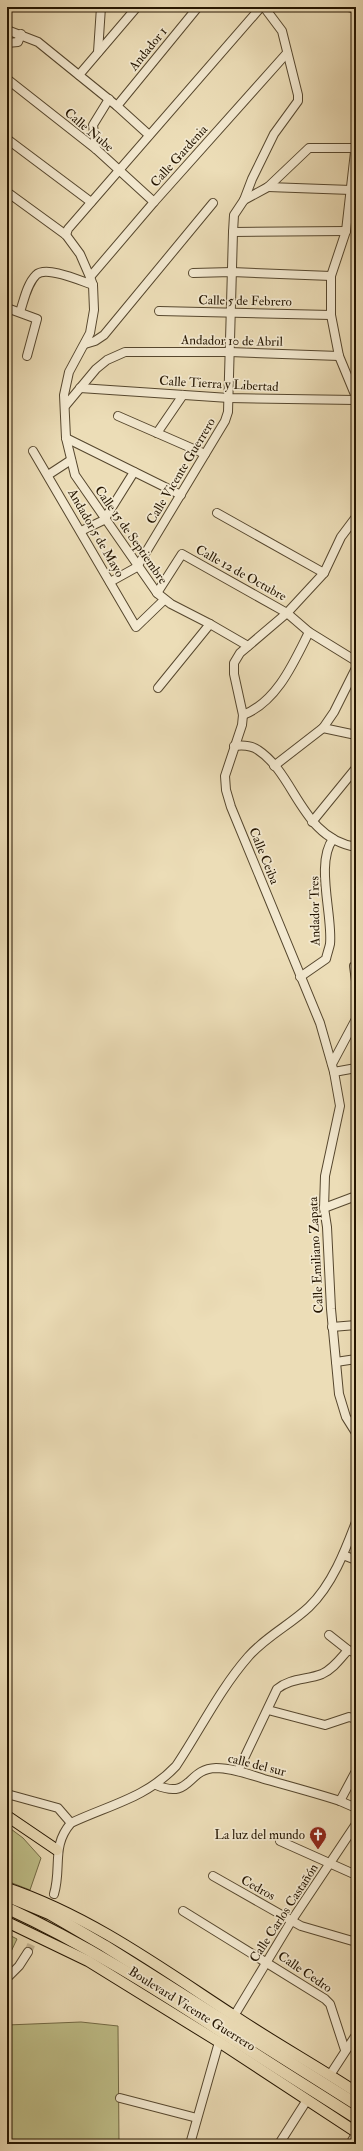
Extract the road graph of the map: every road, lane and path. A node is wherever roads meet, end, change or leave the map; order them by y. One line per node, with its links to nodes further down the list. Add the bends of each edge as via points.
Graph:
1 (101, 7): 10 (street)
2 (136, 7): 10 (street)
3 (198, 7): 15 (street, Andador 1)
4 (263, 7): 11 (street, Calle Vicente Guerrero, via 282,31); 16 (street)
5 (348, 7): 6 (street)
6 (356, 9)
7 (7, 30): 8 (street)
8 (21, 34): 9 (street, via 18,42); 12 (street, via 38,42)
9 (7, 43)
10 (98, 52): 12 (street)
11 (287, 53): 24 (street, Calle Vicente Guerrero, via 298,102 274,134); 26 (street, Calle Gardenia)
12 (79, 75): 14 (street)
13 (7, 79): 19 (street, Calle Nube)
14 (109, 99): 15 (street); 19 (street, via 93,125)
15 (117, 106): 16 (street)
16 (149, 135): 20 (street)
17 (8, 143): 25 (street)
18 (356, 145): 21 (street, via 309,148); 22 (street)
19 (96, 149): 20 (street, Calle Nube)
20 (119, 171): 25 (street); 26 (street, Calle Nube)
21 (268, 187): 22 (street); 24 (street)
22 (351, 190): 28 (street)
23 (7, 192): 31 (street, Calle 15 de Septiembre)
24 (244, 200): 30 (street, Calle Vicente Guerrero, via 234,215)
25 (91, 202): 31 (street)
26 (154, 202): 35 (street, Calle Gardenia)
27 (213, 203): 42 (street, via 104,335)
28 (353, 203): 29 (street)
29 (346, 231): 30 (street); 34 (street)
30 (233, 232): 32 (street, Calle Vicente Guerrero)
31 (66, 234): 35 (street, Calle 15 de Septiembre, via 80,254)
32 (232, 272): 33 (street); 34 (street); 40 (street, Calle Vicente Guerrero)
33 (193, 273)
34 (331, 276): 41 (street)
35 (90, 277): 36 (street, Calle 15 de Septiembre)
36 (93, 285): 39 (street, via 48,270 37,273); 42 (street, Calle 15 de Septiembre, via 94,310 90,333)
37 (7, 308): 39 (street)
38 (159, 311): 40 (street, Calle 5 de Febrero)
39 (20, 312): 44 (street, via 37,319)
40 (231, 314): 41 (street, Calle 5 de Febrero); 43 (street, Calle Vicente Guerrero)
41 (331, 315): 45 (street)
42 (85, 344): 51 (street, Calle 15 de Septiembre, via 69,372 64,395)
43 (230, 352): 45 (street, Andador 10 de Abril); 46 (street, Andador 10 de Abril, via 125,352 107,360); 49 (street, Calle Vicente Guerrero)
44 (26, 356)
45 (339, 356): 48 (street)
46 (80, 388): 47 (street, Calle Tierra y Libertad); 51 (street)
47 (183, 395): 49 (street, Calle Tierra y Libertad); 53 (street)
48 (356, 397)
49 (229, 398): 50 (street, Calle Tierra y Libertad); 56 (street, Calle Vicente Guerrero, via 225,421)
50 (356, 400)
51 (66, 405): 54 (street, Calle 15 de Septiembre)
52 (118, 416): 53 (street)
53 (157, 433): 56 (street)
54 (66, 438): 57 (street, Calle 15 de Septiembre); 58 (street)
55 (33, 451): 59 (street, Andador 5 de Mayo)
56 (205, 454): 60 (street, Calle Vicente Guerrero)
57 (71, 460): 59 (street); 63 (street, Calle 15 de Septiembre, via 74,475)
58 (134, 472): 60 (street); 63 (street)
59 (48, 475): 64 (street, Andador 5 de Mayo)
60 (181, 495): 65 (street, Calle Vicente Guerrero)
61 (217, 513): 66 (street)
62 (356, 517): 66 (street, via 341,537)
63 (104, 520): 64 (street); 65 (street, Calle 15 de Septiembre)
64 (81, 531): 67 (street, Andador 5 de Mayo)
65 (137, 567): 67 (street, Calle Vicente Guerrero); 68 (street, Calle 15 de Septiembre)
66 (324, 573): 70 (street)
67 (110, 582): 69 (street, Andador 5 de Mayo, via 136,627)
68 (157, 593): 69 (street, Calle 15 de Septiembre); 70 (street, Calle 12 de Octubre, via 182,554)
69 (164, 600): 71 (street, Calle 15 de Septiembre)
70 (287, 612): 72 (street); 73 (street)
71 (210, 624): 73 (street, Calle 15 de Septiembre); 76 (street)
72 (309, 632): 74 (street); 77 (street, via 283,680 257,708)
73 (248, 646): 77 (street, Calle Ceiba, via 234,663)
74 (356, 661)
75 (356, 668): 78 (street)
76 (158, 688)
77 (243, 715): 80 (street, Calle Ceiba)
78 (323, 728): 79 (street); 81 (street)
79 (356, 735)
80 (234, 746): 81 (street, via 245,745 258,750); 87 (street, Calle Ceiba, via 225,776 226,790)
81 (274, 766): 83 (street)
82 (356, 768): 83 (street)
83 (312, 822): 84 (street)
84 (333, 839): 85 (street); 87 (street, Andador Tres, via 328,846 325,884 330,943 326,959)
85 (356, 847)
86 (356, 965): 88 (street)
87 (300, 977): 90 (street, Calle Ceiba, via 320,1023)
88 (356, 981)
89 (356, 1019): 90 (street)
90 (333, 1068): 91 (street); 93 (street, Calle Emiliano Zapata, via 340,1106 325,1176)
91 (356, 1068)
92 (356, 1196): 93 (street)
93 (324, 1208): 95 (street, Calle Emiliano Zapata)
94 (356, 1325): 95 (street)
95 (332, 1327): 97 (street, Calle Emiliano Zapata)
96 (356, 1359): 97 (street)
97 (336, 1362): 98 (street, Calle Emiliano Zapata, via 339,1394 346,1417)
98 (356, 1433)
99 (356, 1522): 100 (street)
100 (343, 1555): 101 (street); 109 (street, via 311,1605 248,1656 176,1766)
101 (356, 1560)
102 (329, 1635): 103 (street)
103 (348, 1650): 104 (street); 105 (street, via 336,1664 323,1673 277,1688)
104 (356, 1653)
105 (268, 1710): 106 (street, via 325,1725 349,1717); 107 (street)
106 (356, 1719)
107 (238, 1771): 109 (street, calle del sur, via 209,1768 176,1790); 111 (street, calle del sur)
108 (356, 1771): 111 (street)
109 (156, 1785): 115 (street)
110 (7, 1794): 115 (street, via 58,1808)
111 (340, 1800): 112 (street, calle del sur)
112 (356, 1808)
113 (7, 1816): 114 (main road)
114 (12, 1821): 118 (main road)
115 (71, 1823): 118 (street, via 59,1841)
116 (356, 1824): 119 (street, Calle Carlos Castañón)
117 (280, 1840): 119 (street)
118 (58, 1850): 123 (street, via 59,1871)
119 (330, 1863): 120 (street); 127 (street, Calle Carlos Castañón)
120 (356, 1875)
121 (213, 1876): 127 (street, Cedros)
122 (7, 1888): 133 (main road, Boulevard Vicente Guerrero, via 67,1912 155,1963)
123 (54, 1894)
124 (7, 1896): 141 (highway, Boulevard Vicente Guerrero, via 50,1914 105,1946)
125 (7, 1908): 143 (highway, Boulevard Vicente Guerrero, via 98,1954 164,1993)
126 (183, 1911): 131 (street, Calle Cedro)
127 (292, 1920): 129 (street, Cedros, via 302,1926); 131 (street, Calle Carlos Castañón)
128 (7, 1922): 135 (main road, Boulevard Vicente Guerrero, via 88,1961)
129 (356, 1942)
130 (28, 1952): 132 (street)
131 (267, 1962): 133 (street, Calle Carlos Castañón); 136 (street, Calle Cedro, via 330,2004)
132 (7, 1978)
133 (234, 2016): 137 (main road, Boulevard Vicente Guerrero)
134 (356, 2035): 136 (street)
135 (219, 2042): 140 (main road, Boulevard Vicente Guerrero); 142 (street)
136 (345, 2050): 137 (street)
137 (330, 2075): 138 (main road, Boulevard Vicente Guerrero)
138 (356, 2092)
139 (120, 2098): 142 (street)
140 (307, 2100): 144 (main road, Boulevard Vicente Guerrero); 146 (street)
141 (356, 2104)
142 (197, 2118): 145 (street)
143 (356, 2118)
144 (356, 2133): 147 (street)
145 (190, 2144)
146 (279, 2144)
147 (350, 2144)

